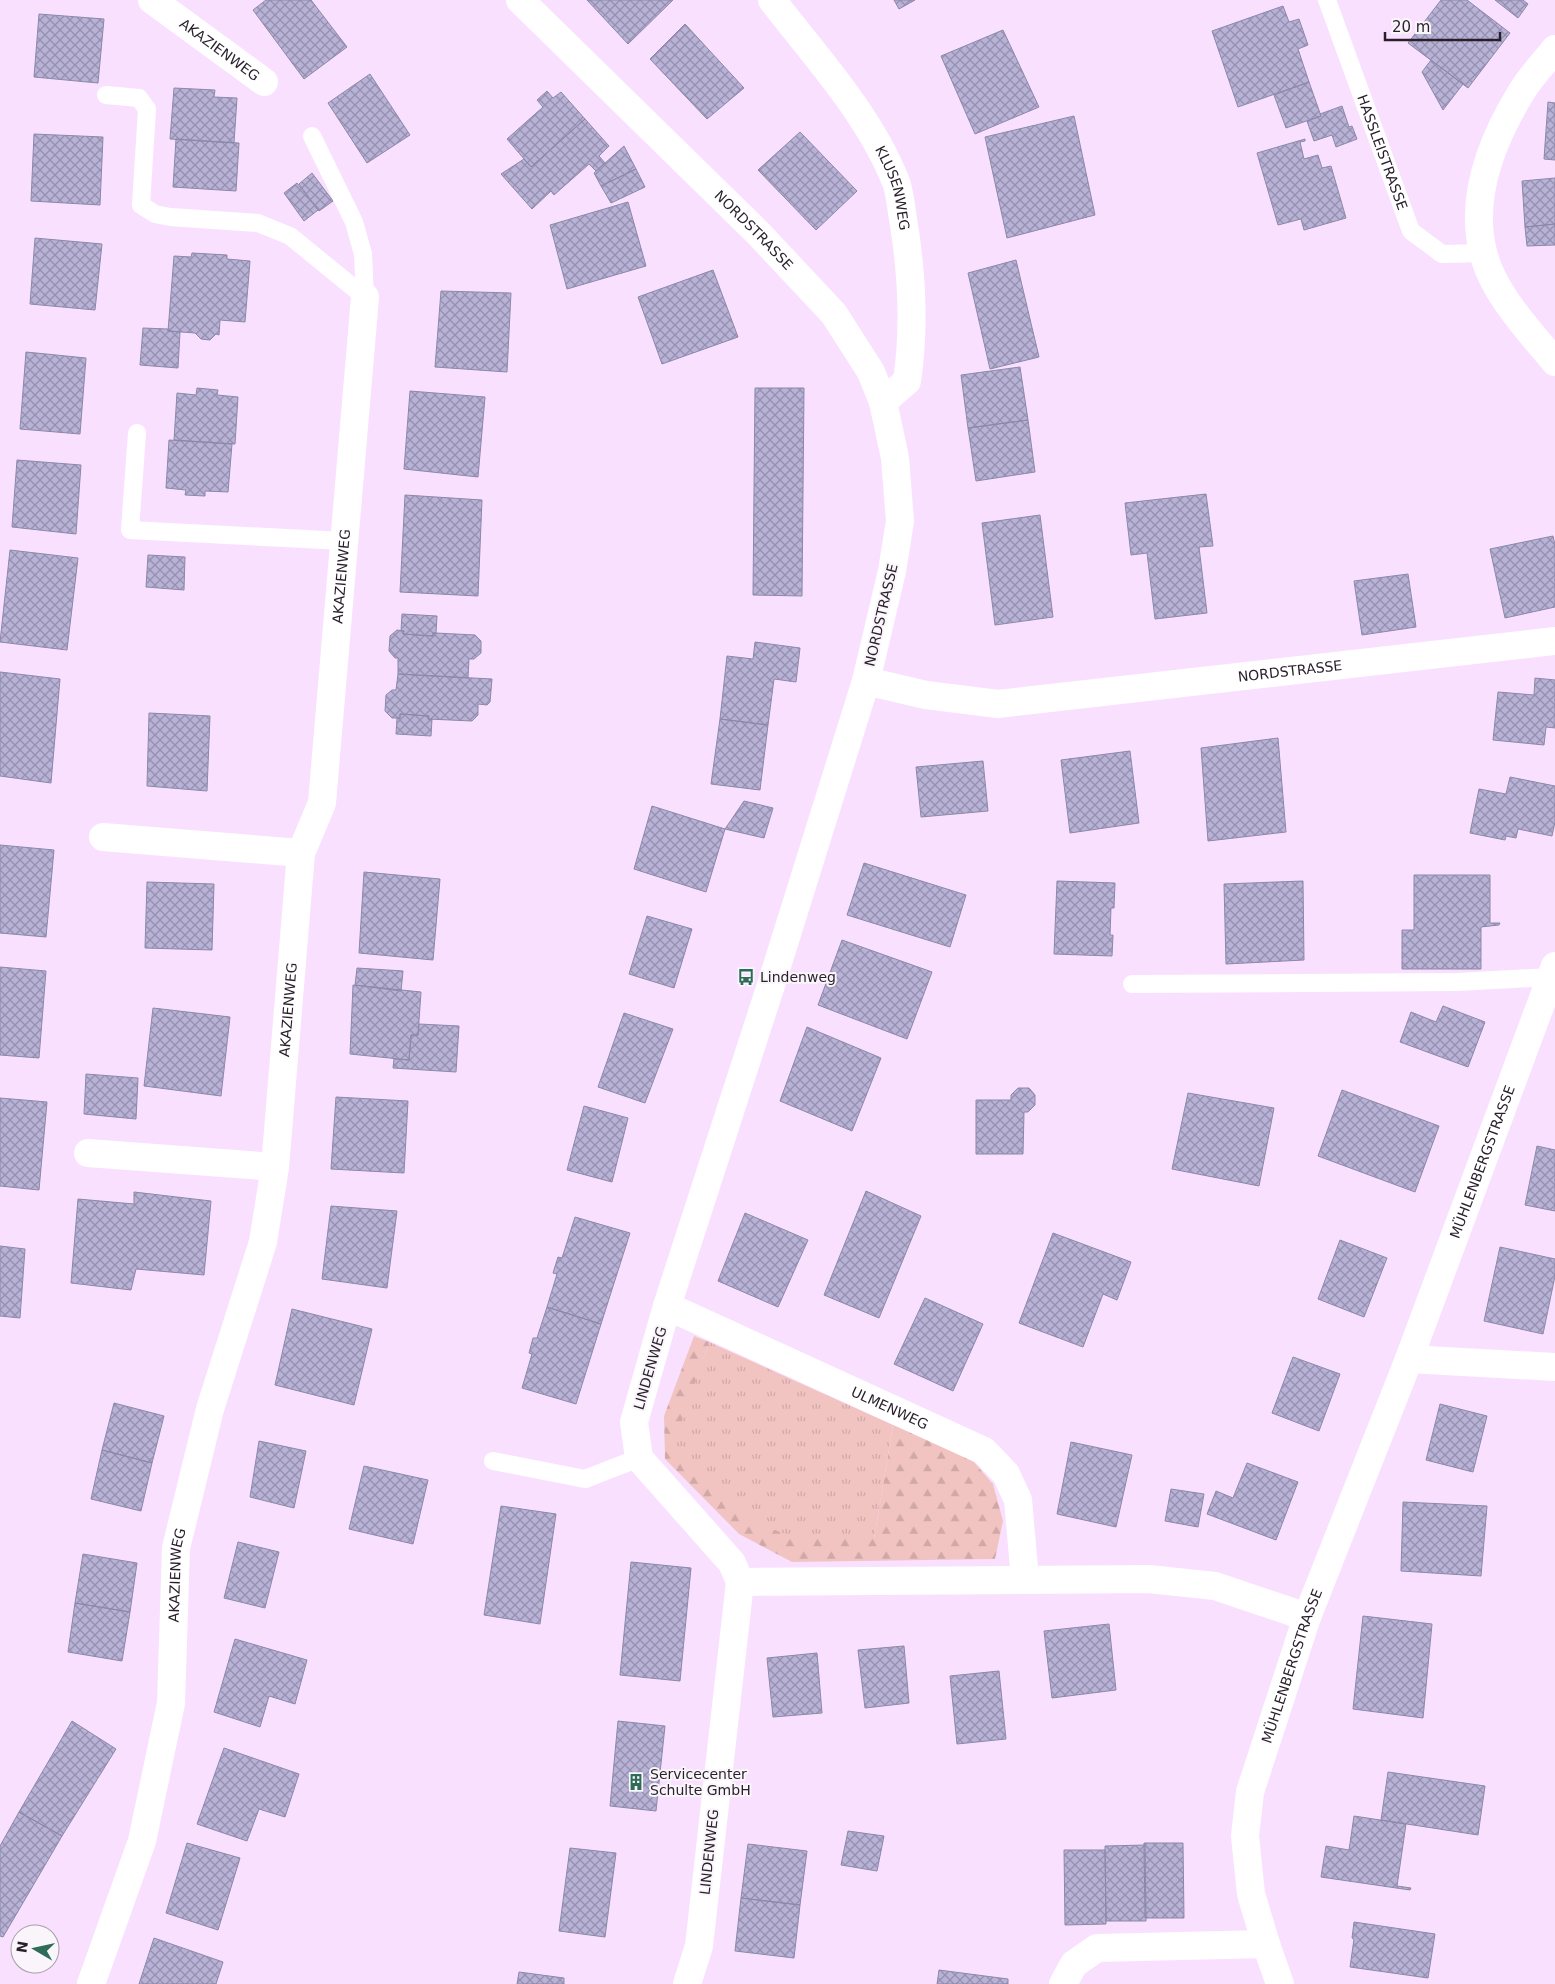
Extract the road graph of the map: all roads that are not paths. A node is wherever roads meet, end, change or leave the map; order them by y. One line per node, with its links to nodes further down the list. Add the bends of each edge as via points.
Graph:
1 (152, 0): 6 (street, AKAZIENWEG)
2 (520, 0): 12 (street, NORDSTRASSE, via 759,234 834,314 871,372)
3 (772, 0): 12 (street, KLUSENWEG, via 841,89 880,148 897,184 910,258 912,345 907,381)
4 (1327, 0): 9 (lane, HASSLEISTRASSE, via 1411,231 1442,254)
5 (1555, 49): 9 (street, via 1523,90 1493,145 1482,182 1479,222)
6 (264, 82)
7 (106, 95): 10 (lane, via 139,98 147,109 141,205 154,214 170,217 258,223 290,236)
8 (312, 136): 10 (lane, via 354,222 363,254)
9 (1483, 253): 11 (street, via 1511,309)
10 (365, 296): 14 (street, AKAZIENWEG)
11 (1555, 362)
12 (883, 402): 16 (street, NORDSTRASSE, via 895,458 900,521 892,571)
13 (136, 433): 14 (lane, via 130,530)
14 (344, 541): 18 (street, AKAZIENWEG, via 322,803)
15 (1555, 641): 16 (street, NORDSTRASSE, via 998,704 926,694)
16 (866, 681): 23 (street, LINDENWEG)
17 (103, 837): 18 (street)
18 (302, 853): 22 (street, AKAZIENWEG)
19 (1553, 972): 20 (lane, via 1457,982); 24 (street, MÜHLENBERGSTRASSE)
20 (1132, 984)
21 (88, 1153): 22 (street)
22 (275, 1167): 32 (street, AKAZIENWEG, via 263,1242 210,1409 176,1548 171,1703 142,1841)
23 (668, 1306): 26 (street, LINDENWEG, via 634,1422); 28 (street, ULMENWEG, via 984,1451 1006,1474 1018,1500)
24 (1409, 1359): 25 (street); 30 (street, MÜHLENBERGSTRASSE)
25 (1555, 1367)
26 (639, 1458): 27 (lane, via 585,1479); 29 (street, via 728,1557)
27 (493, 1462)
28 (1025, 1579): 29 (street); 30 (street, via 1150,1579 1215,1586)
29 (740, 1582): 33 (street, LINDENWEG, via 699,1946)
30 (1307, 1617): 31 (street, MÜHLENBERGSTRASSE, via 1250,1792 1246,1836 1251,1894)
31 (1266, 1944): 34 (street, via 1097,1948 1074,1964); 35 (street, MÜHLENBERGSTRASSE)
32 (91, 1984)
33 (687, 1984)
34 (1064, 1984)
35 (1280, 1984)

